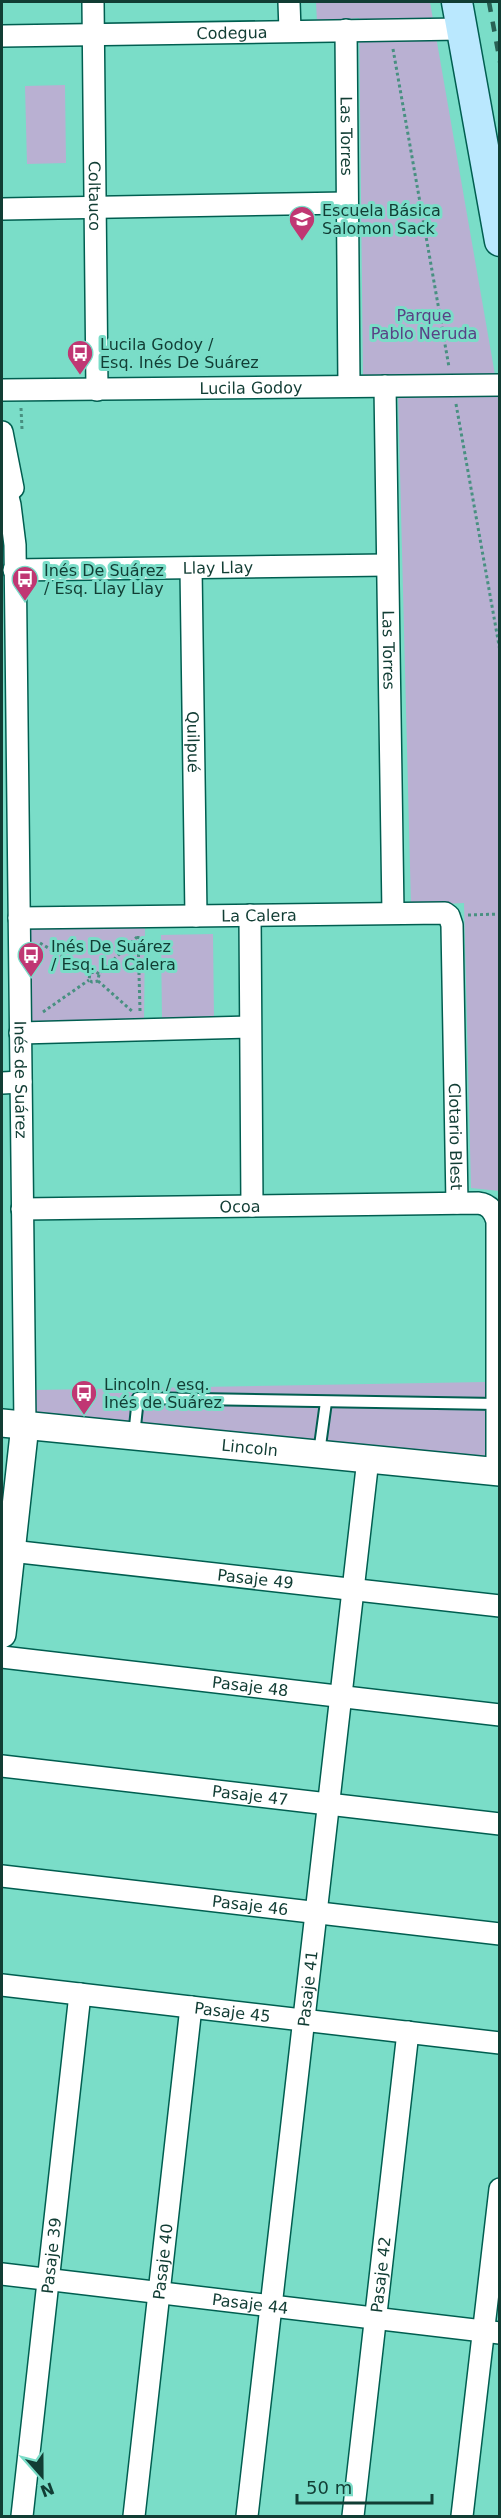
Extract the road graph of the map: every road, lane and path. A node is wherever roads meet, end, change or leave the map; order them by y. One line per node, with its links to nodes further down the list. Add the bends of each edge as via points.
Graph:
1 (93, 2): 7 (street, Coltauco)
2 (289, 2): 6 (street)
3 (459, 15): 4 (street, Codegua); 12 (main road)
4 (390, 29): 5 (street, Codegua); 13 (path)
5 (346, 30): 6 (street, Codegua); 9 (street, Las Torres)
6 (290, 31): 7 (street, Codegua)
7 (93, 34): 8 (street, Codegua); 10 (street, Coltauco)
8 (2, 36)
9 (347, 203): 10 (street); 15 (street, Las Torres)
10 (95, 208): 11 (street); 18 (street, Coltauco)
11 (2, 209)
12 (500, 241)
13 (453, 385): 14 (street, Lucila Godoy); 16 (street, Lucila Godoy); 25 (path)
14 (500, 385)
15 (349, 386): 16 (street, Lucila Godoy); 18 (street, Lucila Godoy)
16 (385, 386): 22 (street, Las Torres)
17 (2, 390): 18 (street, Lucila Godoy)
18 (97, 390)
19 (2, 432): 21 (street, Inés de Suárez, via 14,492)
20 (2, 473): 21 (street, Inés de Suárez)
21 (10, 538): 24 (street, Inés de Suárez)
22 (387, 565): 23 (street, Llay Llay); 27 (street, Las Torres)
23 (191, 568): 24 (street, Llay Llay); 30 (street, Quilpué)
24 (14, 570): 26 (street, Inés de Suárez)
25 (500, 651)
26 (13, 905): 30 (street, La Calera); 39 (street, Inés de Suárez)
27 (393, 913): 29 (street, La Calera); 31 (street, La Calera, via 440,912)
28 (500, 914): 31 (path)
29 (250, 915): 30 (street, La Calera); 38 (street)
30 (196, 916)
31 (449, 916): 41 (street, Clotario Blest)
32 (30, 938): 33 (path)
33 (90, 973): 34 (path); 35 (path)
34 (99, 974): 36 (path); 36 (path, via 138,936 140,1018)
35 (89, 980): 36 (path); 37 (path)
36 (98, 981)
37 (41, 1014)
38 (250, 1027): 39 (street); 42 (street)
39 (20, 1033): 40 (street, Inés de Suárez)
40 (11, 1082): 43 (street, Inés de Suárez)
41 (458, 1203): 42 (street, Ocoa); 45 (street, Clotario Blest, via 487,1206 497,1221)
42 (252, 1206): 43 (street, Ocoa)
43 (22, 1209): 46 (street, Inés de Suárez)
44 (326, 1402): 45 (lane); 47 (lane, via 138,1398); 48 (lane)
45 (497, 1404): 50 (street, Clotario Blest)
46 (13, 1424): 47 (street, Lincoln); 51 (street, Inés de Suárez)
47 (134, 1436): 48 (street, Lincoln)
48 (319, 1455): 49 (street, Lincoln)
49 (368, 1460): 50 (street, Lincoln); 52 (street, Pasaje 41)
50 (498, 1472)
51 (11, 1551): 52 (street, Pasaje 49); 54 (street, Inés de Suárez)
52 (353, 1589): 53 (street, Pasaje 49); 56 (street, Pasaje 41)
53 (500, 1605)
54 (2, 1634)
55 (2, 1657): 56 (street, Pasaje 48)
56 (341, 1696): 57 (street, Pasaje 48); 59 (street, Pasaje 41)
57 (500, 1715)
58 (2, 1766): 59 (street, Pasaje 47)
59 (328, 1804): 60 (street, Pasaje 47); 62 (street, Pasaje 41)
60 (500, 1824)
61 (2, 1876): 62 (street, Pasaje 46)
62 (316, 1913): 63 (street, Pasaje 46); 67 (street, Pasaje 41)
63 (500, 1934)
64 (2, 1985): 65 (street, Pasaje 45)
65 (80, 1994): 66 (street, Pasaje 45); 72 (street, Pasaje 39)
66 (191, 2007): 67 (street, Pasaje 45); 73 (street, Pasaje 40)
67 (304, 2020): 68 (street, Pasaje 45); 74 (street, Pasaje 41)
68 (408, 2032): 69 (street, Pasaje 45); 75 (street, Pasaje 42)
69 (500, 2043)
70 (500, 2189): 76 (street)
71 (2, 2274): 72 (street, Pasaje 44)
72 (49, 2280): 73 (street, Pasaje 44); 77 (street, Pasaje 39)
73 (159, 2293): 74 (street, Pasaje 44); 78 (street, Pasaje 40)
74 (271, 2306): 75 (street, Pasaje 44); 79 (street, Pasaje 41)
75 (375, 2318): 76 (street, Pasaje 44); 80 (street, Pasaje 42)
76 (491, 2332): 81 (street)
77 (22, 2517)
78 (134, 2517)
79 (247, 2517)
80 (353, 2517)
81 (462, 2517)

